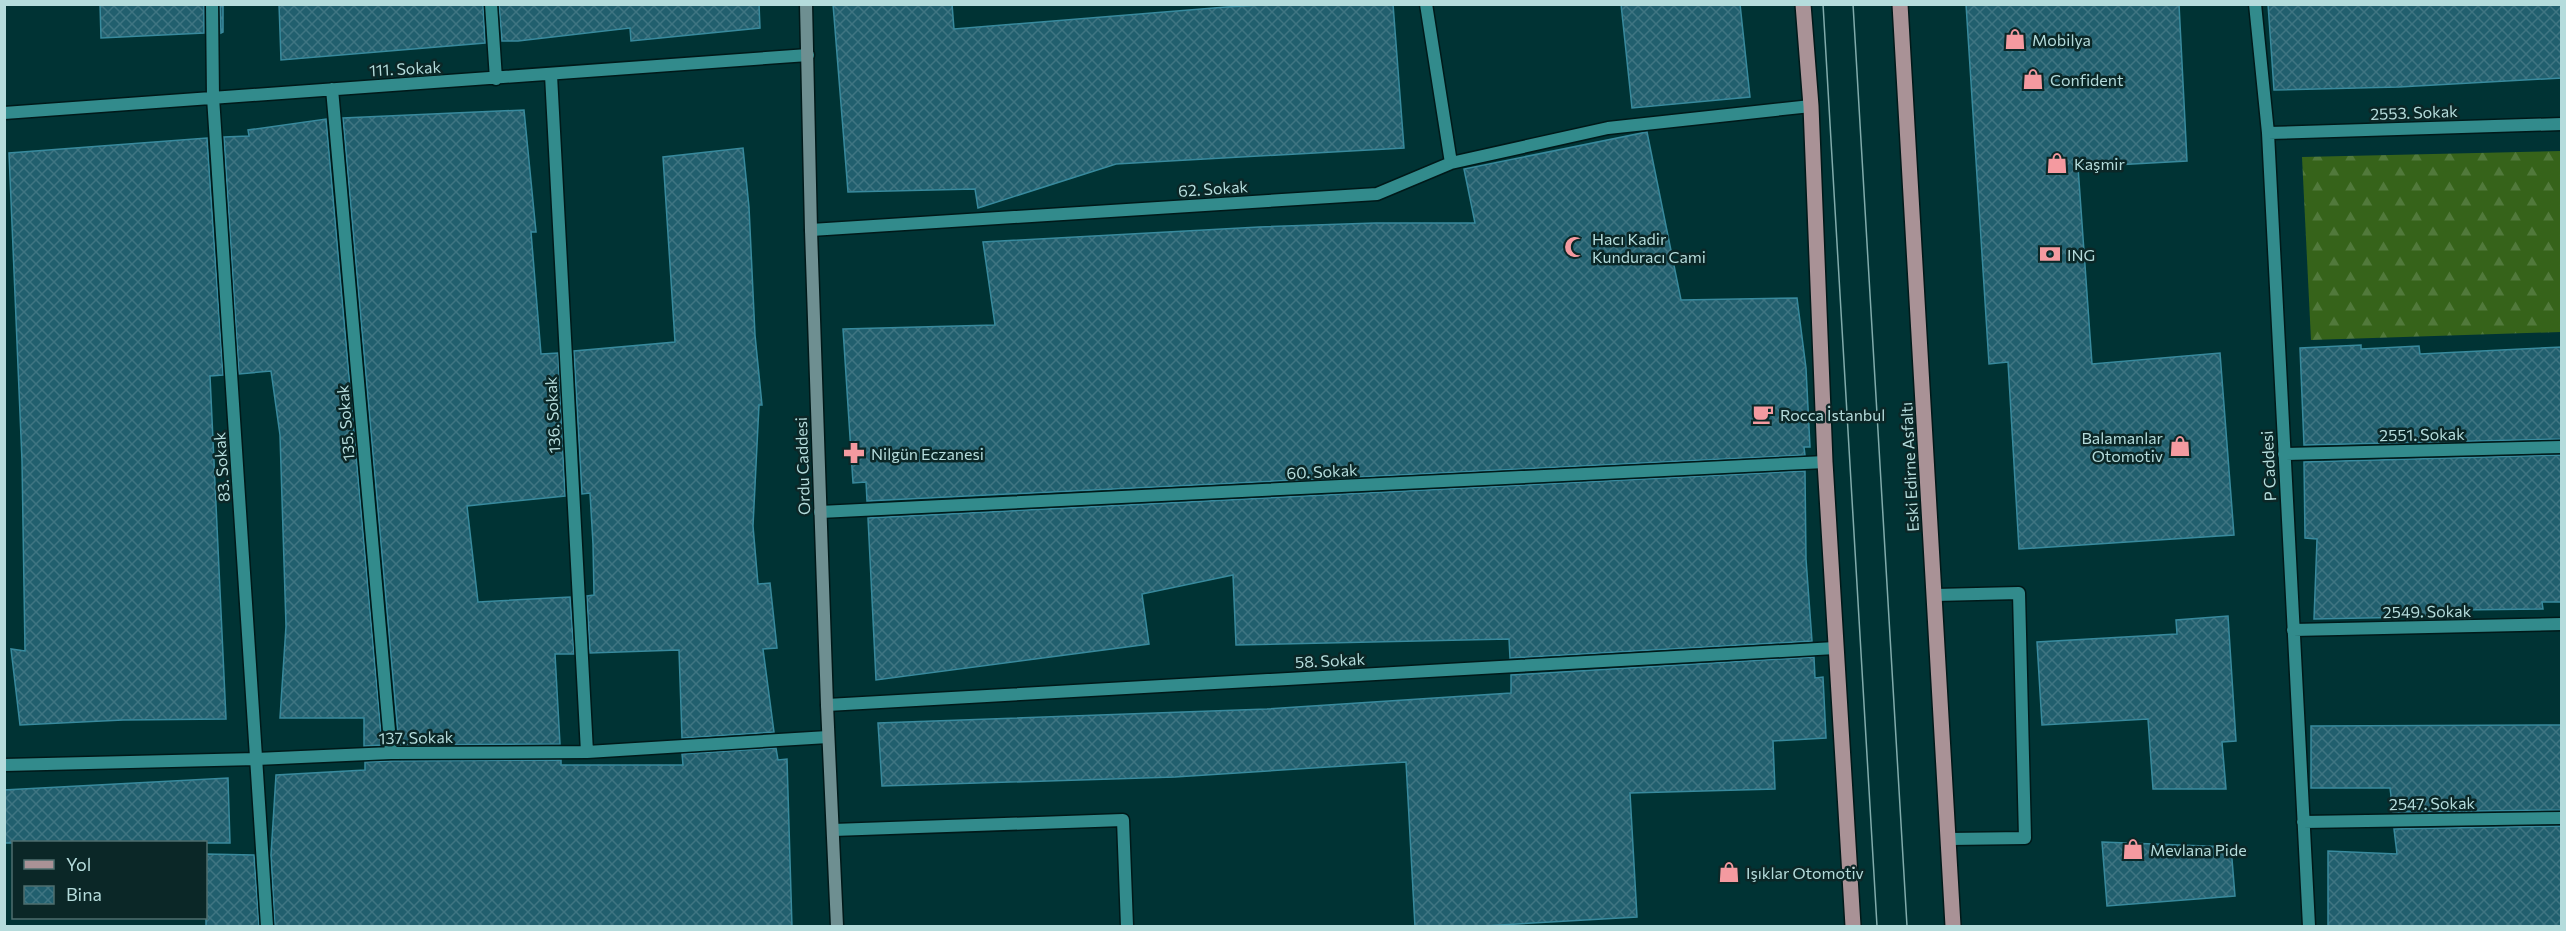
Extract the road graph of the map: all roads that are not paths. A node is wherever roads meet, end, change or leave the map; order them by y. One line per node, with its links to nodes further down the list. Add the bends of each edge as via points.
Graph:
1 (212, 4): 12 (street, 83. Sokak)
2 (491, 4): 10 (street)
3 (806, 4): 8 (main road, Ordu Caddesi)
4 (1426, 4): 17 (street)
5 (1803, 4): 13 (main road)
6 (1900, 4): 23 (main road, Eski Edirne Asfaltı)
7 (2255, 4): 16 (street, P Caddesi)
8 (808, 55): 9 (street, 111. Sokak); 18 (main road, Ordu Caddesi)
9 (551, 75): 10 (street, 111. Sokak); 29 (street, 136. Sokak)
10 (496, 79): 11 (street, 111. Sokak)
11 (332, 89): 12 (street, 111. Sokak); 30 (street, 135. Sokak)
12 (213, 97): 14 (street, 111. Sokak); 31 (street, 83. Sokak)
13 (1811, 106): 17 (street, 62. Sokak, via 1608,128); 21 (main road)
14 (4, 113)
15 (2562, 124): 16 (street, 2553. Sokak)
16 (2268, 134): 20 (street, P Caddesi)
17 (1450, 163): 18 (street, 62. Sokak, via 1377,194)
18 (811, 230): 22 (main road, Ordu Caddesi)
19 (2562, 447): 20 (street, 2551. Sokak)
20 (2284, 454): 25 (street, P Caddesi)
21 (1825, 462): 22 (street, 60. Sokak); 26 (main road)
22 (820, 512): 27 (main road, Ordu Caddesi)
23 (1935, 595): 36 (main road, Eski Edirne Asfaltı); 36 (street, via 2019,593 2025,838)
24 (2562, 624): 25 (street, 2549. Sokak)
25 (2294, 630): 34 (street, P Caddesi)
26 (1835, 648): 27 (street, 58. Sokak); 40 (main road)
27 (827, 705): 28 (main road, Ordu Caddesi)
28 (828, 737): 29 (street, 137. Sokak); 35 (main road, Ordu Caddesi)
29 (586, 752): 30 (street, 137. Sokak)
30 (391, 753): 31 (street, 137. Sokak)
31 (256, 759): 32 (street, 137. Sokak); 37 (street, 83. Sokak)
32 (4, 765)
33 (2562, 818): 34 (street, 2547. Sokak)
34 (2303, 822): 42 (street, P Caddesi)
35 (832, 830): 38 (main road, Ordu Caddesi); 39 (street, via 1123,820)
36 (1949, 839): 41 (main road, Eski Edirne Asfaltı)
37 (267, 927)
38 (837, 927)
39 (1127, 927)
40 (1854, 927)
41 (1953, 927)
42 (2309, 927)

